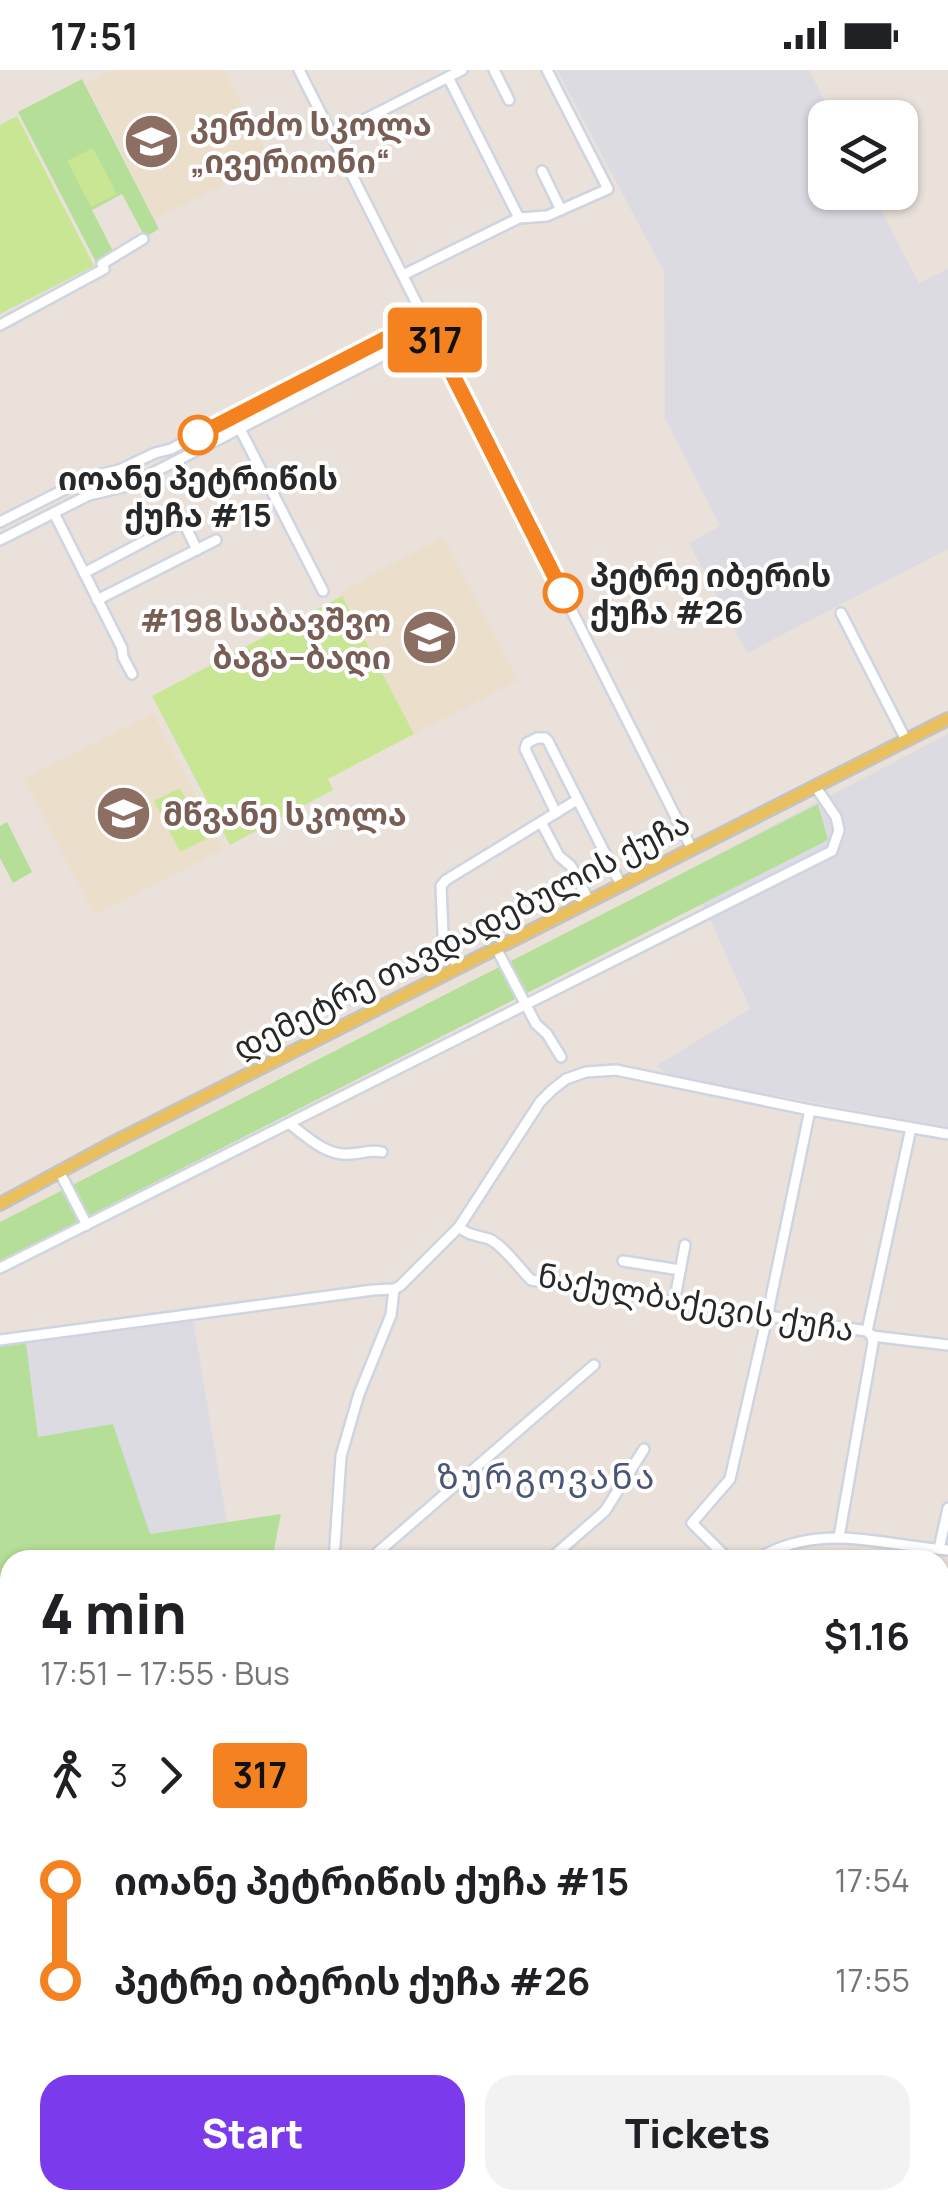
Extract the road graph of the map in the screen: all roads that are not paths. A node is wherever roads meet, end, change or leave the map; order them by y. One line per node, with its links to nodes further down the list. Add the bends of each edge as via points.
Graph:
1 (299, 70): 7 (street)
2 (462, 70): 5 (street)
3 (494, 70): 6 (street)
4 (547, 70): 9 (street, via 608,188)
5 (448, 77): 7 (street); 10 (street)
6 (509, 100)
7 (332, 136): 12 (street)
8 (542, 171): 9 (street)
9 (561, 210): 10 (street)
10 (519, 218): 12 (street)
11 (143, 239): 14 (street, via 102,264 104,270)
12 (403, 276): 13 (street)
13 (422, 314): 15 (street); 16 (street)
14 (0, 325)
15 (431, 331): 17 (street); 43 (street)
16 (252, 407): 17 (street); 19 (street)
17 (259, 419): 18 (street)
18 (240, 428): 21 (street); 33 (street)
19 (171, 449): 20 (street); 21 (street, via 168,460)
20 (154, 453): 22 (street, via 164,462); 23 (street)
21 (177, 460): 22 (street)
22 (161, 469): 25 (street)
23 (119, 470): 24 (street); 25 (street, via 118,483)
24 (104, 474): 26 (street); 28 (street)
25 (127, 486): 26 (street)
26 (114, 490): 27 (street, via 89,494)
27 (54, 513): 29 (street); 32 (street)
28 (0, 522)
29 (0, 540)
30 (216, 540): 31 (street)
31 (197, 550): 32 (street, via 180,523); 34 (street)
32 (84, 573): 34 (street)
33 (323, 590)
34 (98, 600): 36 (street)
35 (841, 613): 38 (street)
36 (132, 674)
37 (948, 719): 38 (main road, დემეტრე თავდადებულის ქუჩა)
38 (906, 740): 39 (main road, დემეტრე თავდადებულის ქუჩა)
39 (816, 786): 43 (main road, დემეტრე თავდადებულის ქუჩა); 48 (street, via 839,830 832,851)
40 (577, 800): 41 (street); 41 (street, via 548,741 527,743); 44 (street)
41 (556, 813): 42 (street)
42 (541, 822): 45 (street); 47 (street, via 441,886 443,935)
43 (692, 848): 44 (main road, დემეტრე თავდადებულის ქუჩა)
44 (621, 885): 45 (main road, დემეტრე თავდადებულის ქუჩა)
45 (589, 901): 46 (main road, დემეტრე თავდადებულის ქუჩა)
46 (496, 948): 47 (main road, დემეტრე თავდადებულის ქუჩა); 48 (street)
47 (458, 968): 55 (main road, დემეტრე თავდადებულის ქუჩა)
48 (526, 1005): 49 (street); 51 (street)
49 (561, 1056)
50 (810, 1110): 52 (street); 58 (street, via 611,1070 586,1072 540,1102); 65 (street)
51 (290, 1124): 54 (street, via 335,1154); 57 (street)
52 (910, 1128): 53 (street); 66 (street)
53 (948, 1134)
54 (382, 1152)
55 (60, 1172): 56 (main road, დემეტრე თავდადებულის ქუჩა); 57 (street)
56 (0, 1204)
57 (87, 1225): 61 (street)
58 (459, 1227): 63 (street); 64 (street, ნაქულბაქევის ქუჩა, via 493,1240 532,1280)
59 (685, 1245): 62 (street)
60 (623, 1261): 62 (street)
61 (0, 1268)
62 (680, 1270): 64 (street)
63 (394, 1289): 67 (street); 73 (street, via 341,1456)
64 (674, 1303): 65 (street, ნაქულბაქევის ქუჩა)
65 (767, 1317): 66 (street, ნაქულბაქევის ქუჩა); 76 (street, via 730,1479 692,1523)
66 (870, 1334): 68 (street, ნაქულბაქევის ქუჩა); 72 (street)
67 (0, 1340)
68 (948, 1345)
69 (594, 1365): 74 (street)
70 (644, 1449): 75 (street, via 604,1511)
71 (948, 1508): 78 (street)
72 (839, 1537): 77 (street); 78 (street)
73 (335, 1550)
74 (381, 1550)
75 (559, 1550)
76 (719, 1550)
77 (775, 1550)
78 (944, 1550)

